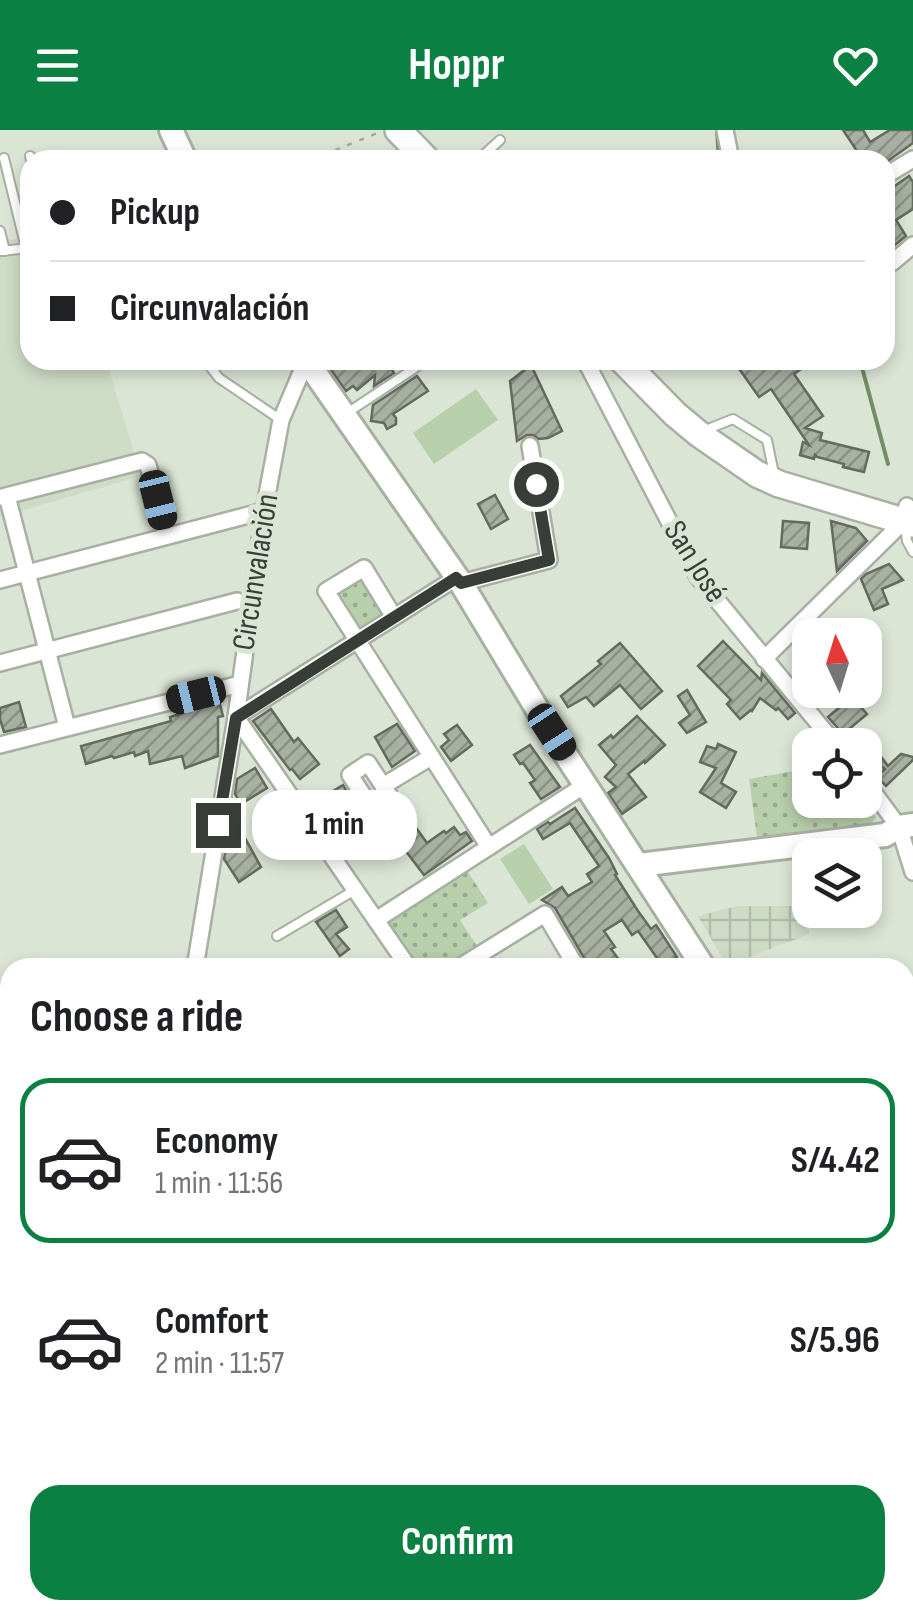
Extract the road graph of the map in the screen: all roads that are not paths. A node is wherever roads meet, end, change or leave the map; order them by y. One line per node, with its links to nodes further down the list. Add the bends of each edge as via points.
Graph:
1 (398, 130): 4 (main road)
2 (416, 130): 5 (main road)
3 (500, 140): 6 (lane)
4 (417, 150)
5 (435, 150)
6 (489, 150)
7 (4, 158): 8 (lane)
8 (20, 218)
9 (0, 231): 10 (lane)
10 (3, 251)
11 (213, 370): 19 (lane)
12 (302, 370): 19 (street, Circunvalación)
13 (313, 370): 18 (street)
14 (411, 370): 18 (lane)
15 (590, 370): 33 (street, San José, via 698,577)
16 (632, 370): 23 (main road, via 699,434 757,474)
17 (646, 370): 23 (main road, via 738,451)
18 (344, 415): 28 (street)
19 (282, 420): 22 (street, Circunvalación)
20 (530, 446): 28 (street, via 549,560)
21 (4, 497): 24 (street, via 142,461); 26 (street)
22 (264, 511): 24 (street); 35 (street, Circunvalación)
23 (909, 515): 25 (lane); 33 (street)
24 (167, 536): 26 (street)
25 (913, 552)
26 (27, 572): 27 (street); 32 (street)
27 (0, 580)
28 (459, 580): 30 (street); 41 (street)
29 (237, 602): 32 (street)
30 (394, 617): 31 (street); 31 (street, via 364,568 326,592)
31 (357, 641): 36 (street); 40 (street)
32 (47, 651): 34 (street); 37 (street)
33 (764, 658): 38 (street, San José)
34 (0, 662)
35 (240, 684): 36 (street, Circunvalación); 37 (street)
36 (236, 718): 48 (street); 51 (street, Circunvalación)
37 (68, 728): 39 (street)
38 (822, 728)
39 (0, 745)
40 (431, 757): 42 (street); 45 (street)
41 (585, 785): 45 (street); 46 (street)
42 (383, 786)
43 (882, 799): 44 (street)
44 (906, 826): 46 (street, via 885,836); 47 (street)
45 (489, 847): 49 (street)
46 (639, 865): 55 (street)
47 (913, 872)
48 (355, 890): 49 (street); 50 (lane)
49 (376, 920): 52 (street)
50 (277, 936)
51 (198, 958)
52 (401, 958)
53 (474, 958): 54 (street, via 545,914)
54 (571, 958)
55 (692, 958)

